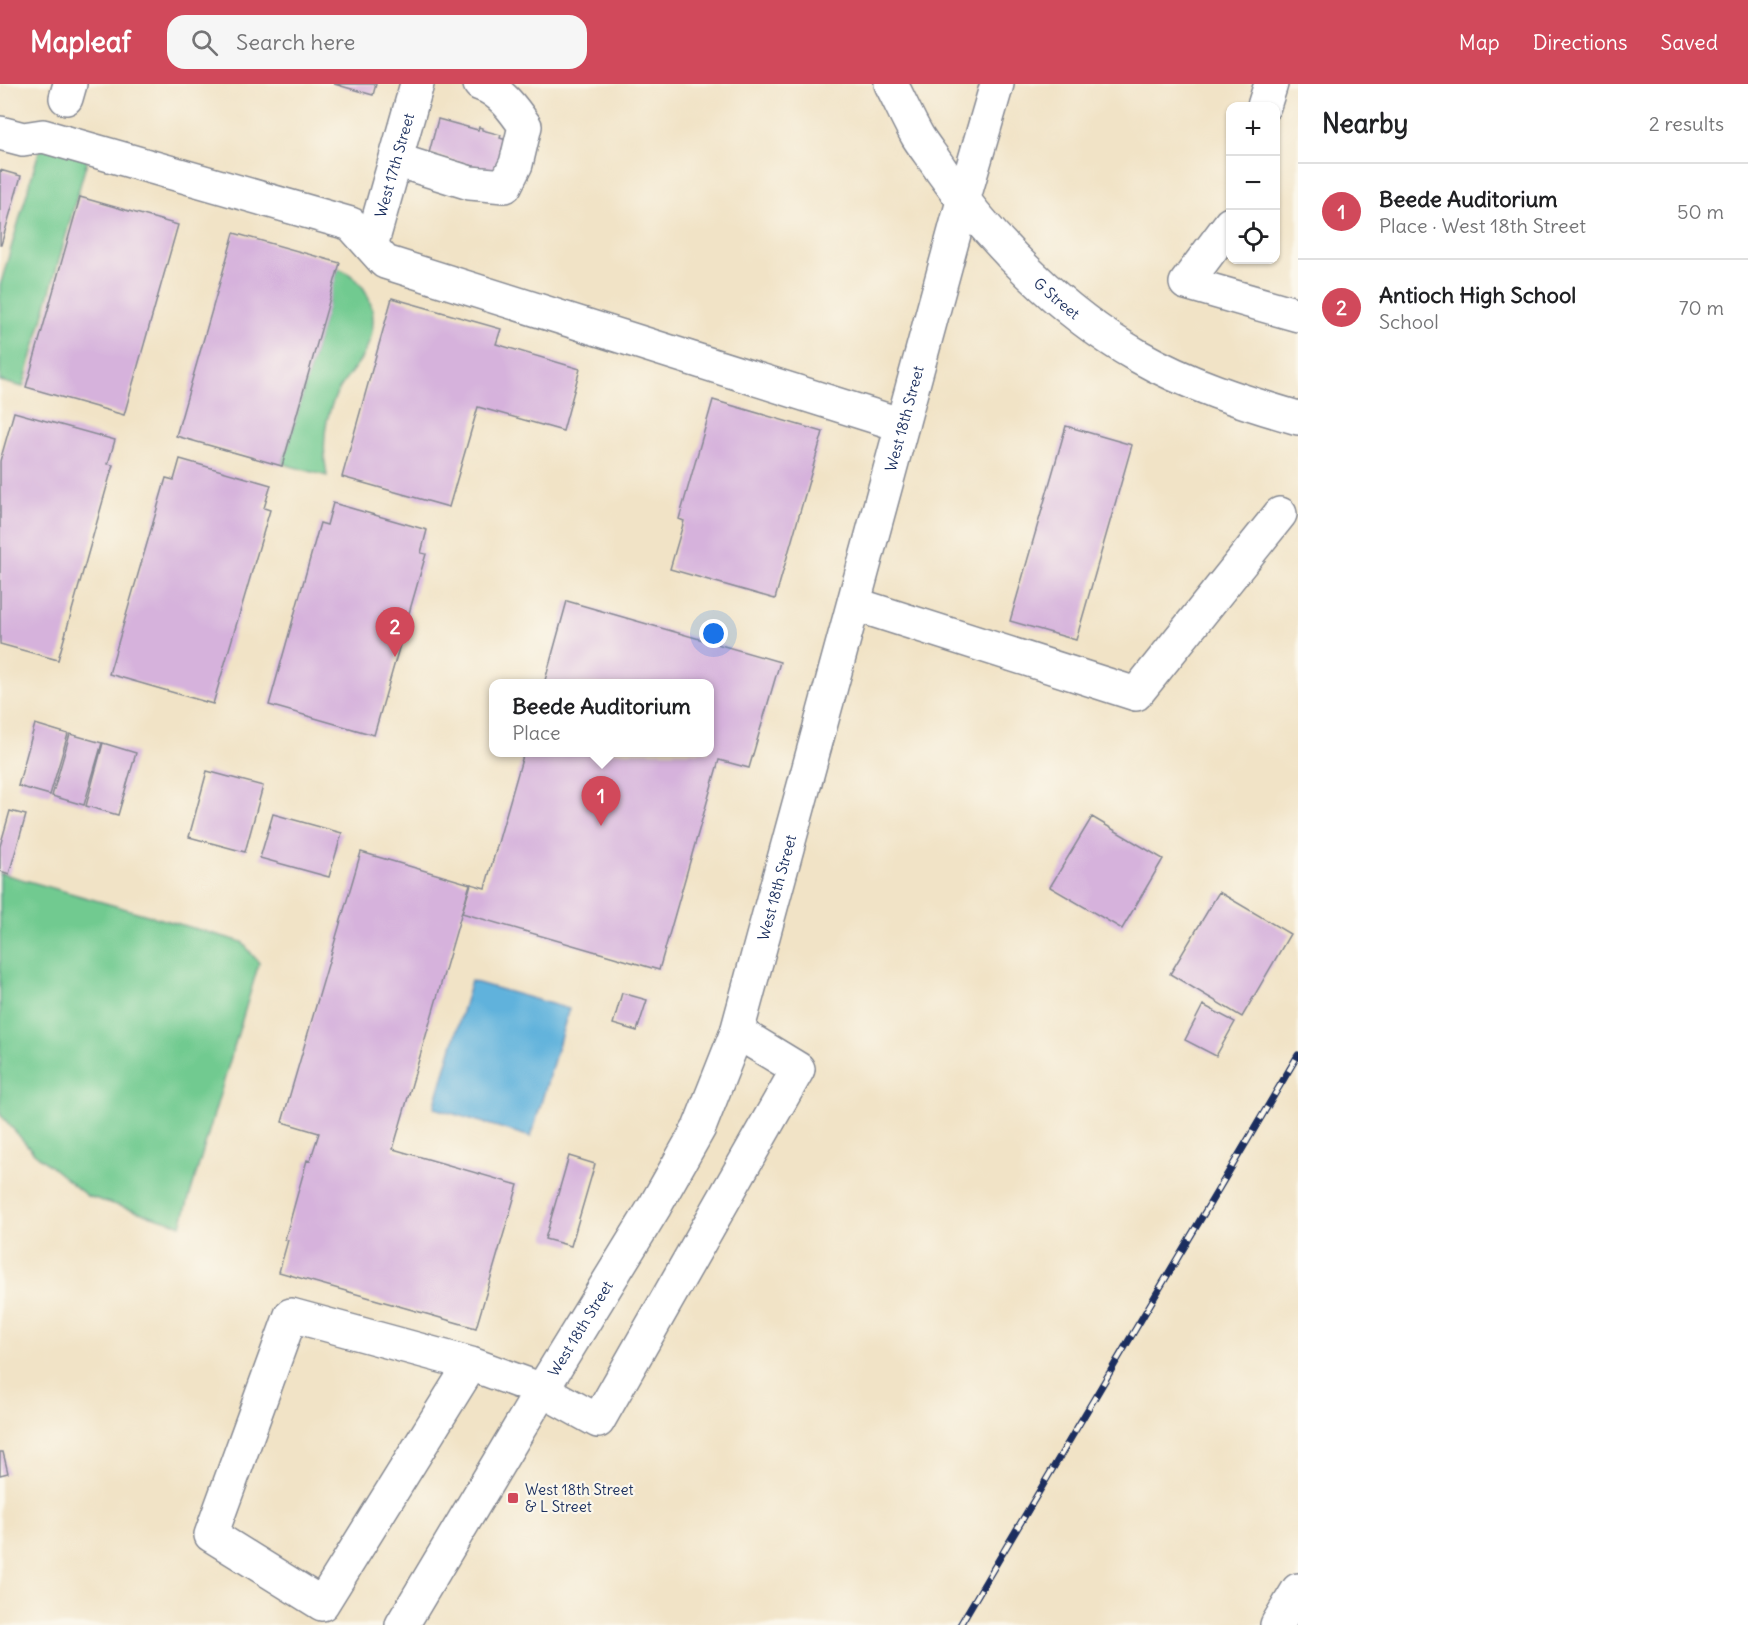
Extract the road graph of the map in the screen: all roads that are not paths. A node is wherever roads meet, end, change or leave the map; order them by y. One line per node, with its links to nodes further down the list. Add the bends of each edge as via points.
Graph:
1 (417, 84): 8 (street, West 17th Street)
2 (480, 84): 8 (street, via 511,106 525,126 516,164 505,186 470,183)
3 (891, 84): 9 (street, G Street, via 919,138)
4 (997, 84): 9 (street, West 18th Street)
5 (1271, 84): 6 (street)
6 (1265, 102)
7 (0, 133): 11 (street, via 23,140 44,136 351,224)
8 (396, 159): 11 (street, West 17th Street)
9 (963, 201): 13 (street, G Street, via 1016,260 1075,313 1137,356 1187,381); 14 (street, West 18th Street)
10 (1226, 229): 12 (street, via 1186,283)
11 (371, 246): 14 (street, via 384,262)
12 (1298, 315)
13 (1298, 418)
14 (902, 425): 16 (street, West 18th Street)
15 (1280, 514): 16 (street, via 1136,694)
16 (854, 604): 17 (street, West 18th Street)
17 (737, 1032): 19 (street, West 18th Street, via 699,1128); 19 (street, via 798,1069 598,1420)
18 (471, 1364): 18 (street, via 291,1315 211,1535 322,1604); 19 (street)
19 (542, 1390): 21 (street, West 18th Street)
20 (1298, 1590): 22 (street)
21 (402, 1625)
22 (1277, 1625)

